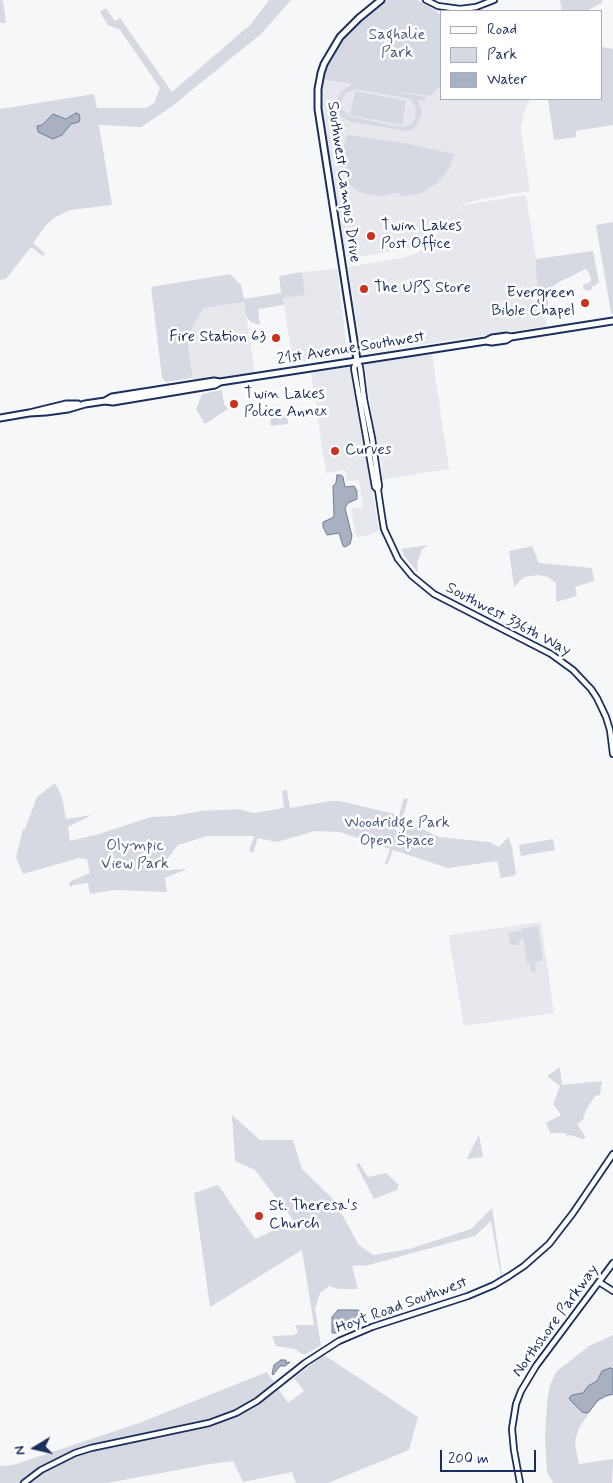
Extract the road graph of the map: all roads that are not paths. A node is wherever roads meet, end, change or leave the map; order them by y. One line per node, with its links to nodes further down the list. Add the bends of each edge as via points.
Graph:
1 (381, 0): 5 (main road, Southwest Campus Drive, via 340,37 320,73 318,89 318,109)
2 (426, 0): 3 (main road, via 438,6 460,9)
3 (494, 0)
4 (613, 321): 5 (main road, 21st Avenue Southwest)
5 (357, 360): 6 (main road, 21st Avenue Southwest, via 113,402 66,404); 7 (main road, via 354,368); 8 (main road)
6 (0, 418)
7 (364, 425): 8 (main road); 9 (main road)
8 (372, 438): 9 (main road)
9 (378, 490): 10 (main road, Southwest 336th Way, via 387,536 398,559 412,576 439,597 574,670 591,689 606,717)
10 (613, 754)
11 (613, 1154): 15 (main road, Hoyt Road Southwest, via 549,1244 524,1266 494,1285 332,1344 257,1401 236,1413 209,1423 75,1453)
12 (613, 1263): 13 (main road, Northshore Parkway)
13 (599, 1282): 14 (main road); 16 (main road, Northshore Parkway, via 521,1391 512,1429)
14 (613, 1291)
15 (24, 1483)
16 (520, 1483)

